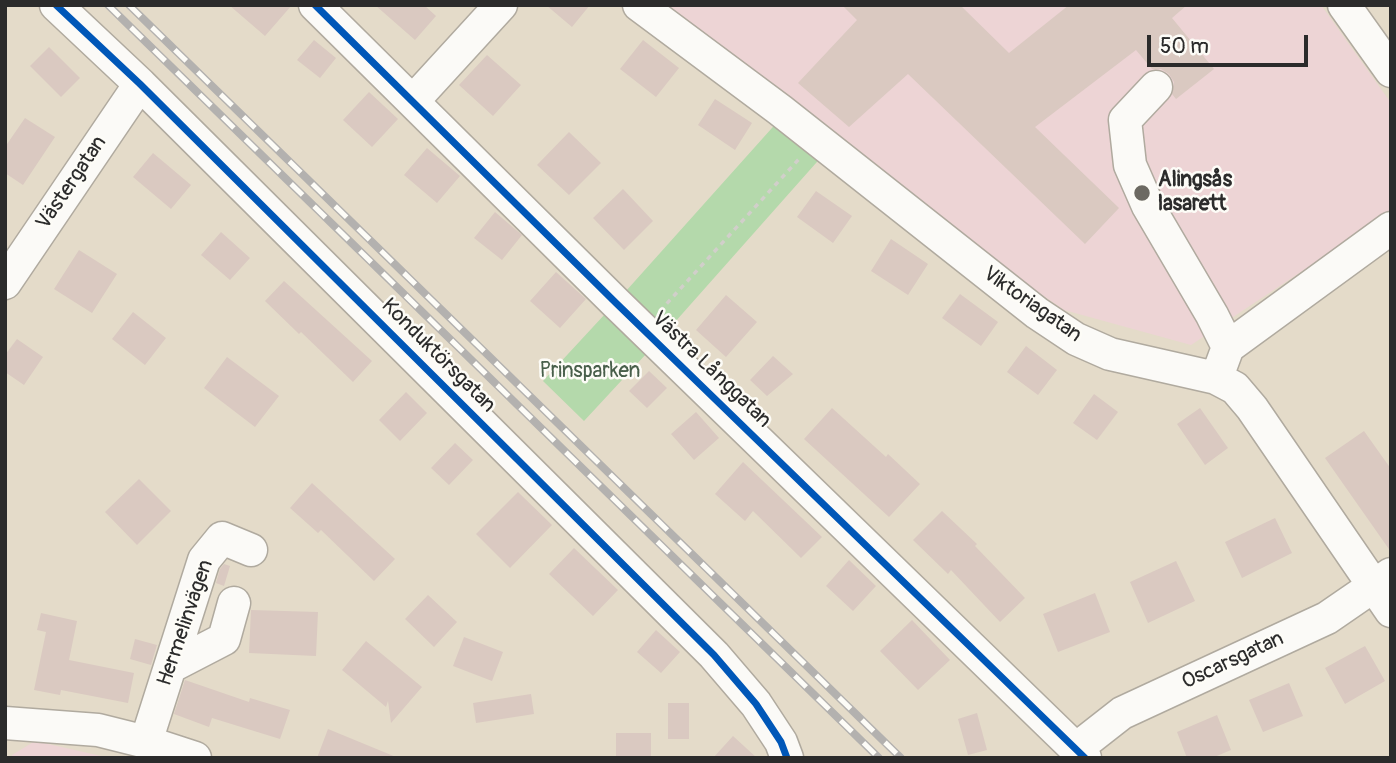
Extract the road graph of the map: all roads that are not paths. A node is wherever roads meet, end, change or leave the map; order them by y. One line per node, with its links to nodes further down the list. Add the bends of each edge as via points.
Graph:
1 (57, 5): 7 (street, Konduktörsgatan)
2 (315, 5): 9 (street, Västra Långgatan)
3 (501, 5): 9 (street)
4 (639, 5): 13 (street, Viktoriagatan, via 1076,339 1110,354)
5 (1344, 5): 6 (street)
6 (1391, 71)
7 (140, 84): 11 (street, Västergatan); 20 (street, Konduktörsgatan, via 714,655 756,704)
8 (1156, 87): 12 (street, via 1125,120 1130,165 1148,206)
9 (413, 101): 21 (street, Västra Långgatan)
10 (1391, 228): 12 (street)
11 (5, 283)
12 (1228, 347): 13 (street)
13 (1216, 378): 15 (street, Viktoriagatan, via 1235,388 1252,408)
14 (251, 550): 17 (street, Hermelinvägen, via 222,538 204,560)
15 (1385, 590): 21 (street, Oscarsgatan, via 1122,713)
16 (234, 603): 17 (street, via 224,639)
17 (170, 667): 19 (street, Hermelinvägen)
18 (5, 723): 19 (street, via 98,730)
19 (146, 742): 22 (street)
20 (784, 750)
21 (1081, 753)
22 (195, 758)

